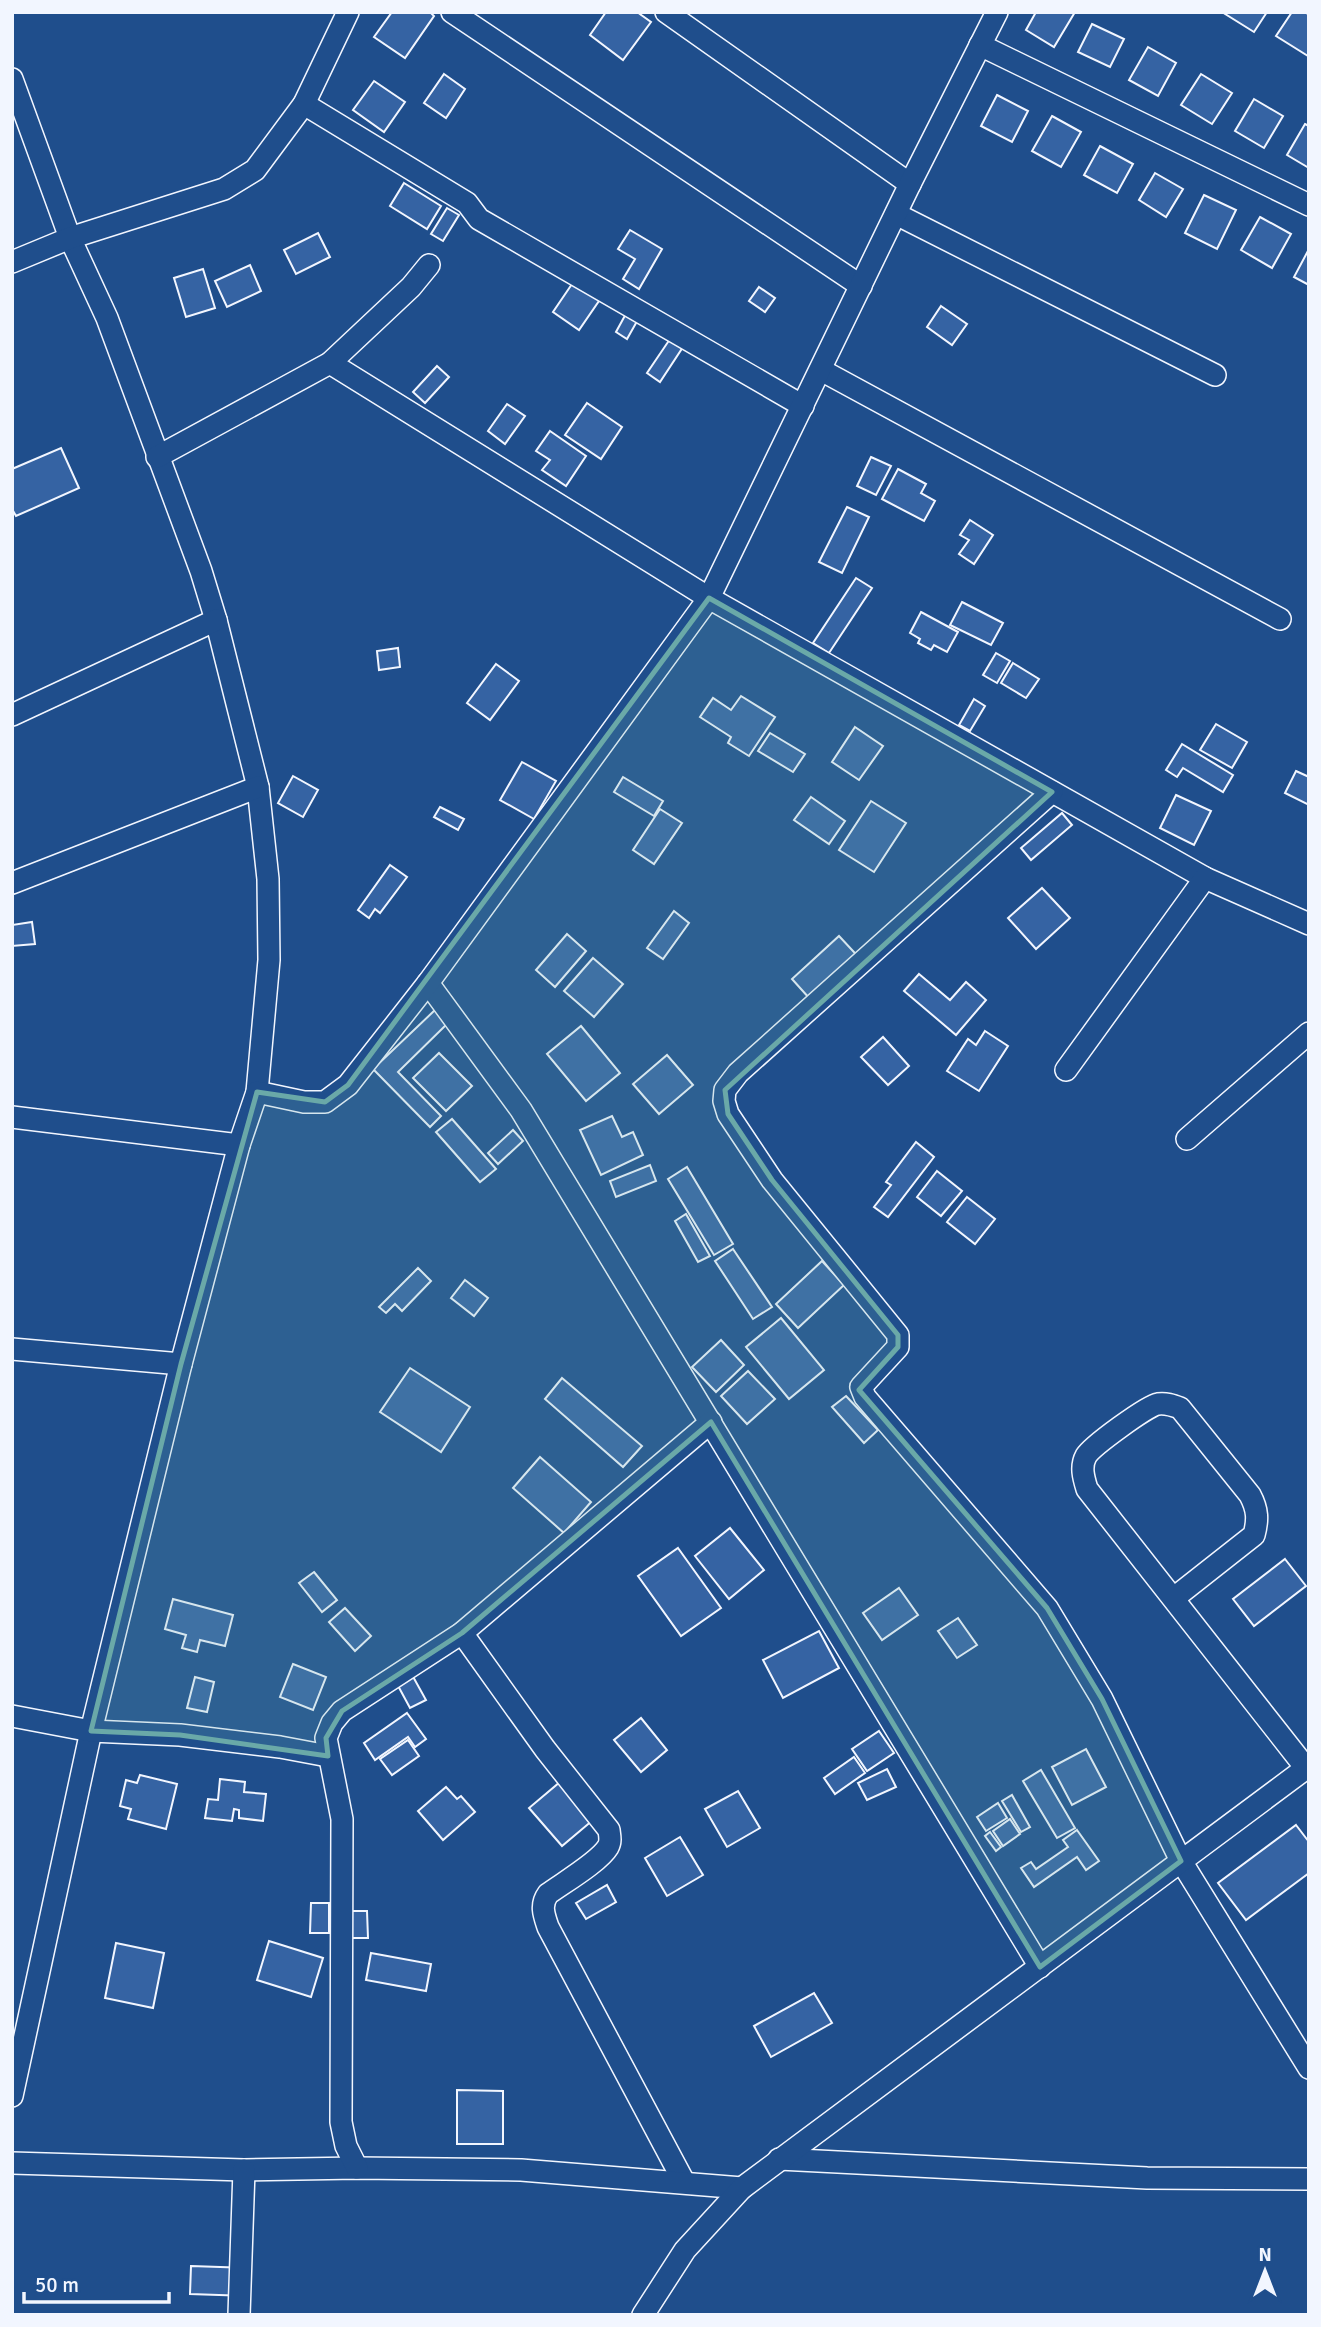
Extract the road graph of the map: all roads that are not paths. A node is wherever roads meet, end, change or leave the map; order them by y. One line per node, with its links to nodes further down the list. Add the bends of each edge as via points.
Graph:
1 (348, 12): 7 (street)
2 (452, 12): 14 (street)
3 (666, 12): 8 (street)
4 (997, 12): 5 (street)
5 (980, 45): 8 (street); 9 (street)
6 (12, 79): 11 (street)
7 (304, 104): 11 (street, via 255,170 224,189); 18 (street, via 467,203 479,219)
8 (910, 184): 10 (street)
9 (1309, 205)
10 (896, 214): 14 (street); 17 (street)
11 (70, 238): 12 (street); 19 (street, via 107,318)
12 (12, 262)
13 (429, 265): 15 (street)
14 (861, 286): 16 (street)
15 (330, 363): 19 (street); 20 (street)
16 (821, 370): 18 (street); 21 (street)
17 (1215, 376)
18 (803, 406): 20 (street)
19 (158, 457): 22 (street)
20 (709, 598): 25 (street); 29 (street)
21 (1280, 619)
22 (216, 620): 23 (street); 24 (street)
23 (12, 715)
24 (258, 787): 27 (street); 32 (street, via 268,879 269,960)
25 (1052, 792): 26 (street); 45 (street, via 738,1073 725,1090 724,1101 772,1180 898,1335 898,1347 862,1387 864,1397 1047,1608 1102,1699)
26 (1205, 878): 28 (street); 31 (street)
27 (12, 883)
28 (1309, 924)
29 (428, 983): 32 (street, via 348,1085 325,1102); 38 (street, via 521,1110)
30 (1309, 1033): 34 (street)
31 (1066, 1070)
32 (257, 1092): 35 (street)
33 (13, 1114): 35 (street)
34 (1186, 1139)
35 (239, 1145): 37 (street)
36 (12, 1349): 37 (street)
37 (181, 1364): 42 (street)
38 (711, 1422): 40 (street); 46 (street)
39 (1174, 1598): 39 (street, via 1087,1489 1083,1474 1087,1454 1146,1408 1159,1404 1180,1408 1257,1507 1254,1535); 44 (street)
40 (461, 1633): 43 (street, via 342,1711 326,1738); 54 (street, via 609,1830 608,1847 548,1894 543,1911)
41 (12, 1716): 42 (street)
42 (91, 1731): 43 (street, via 180,1735); 48 (street)
43 (328, 1756): 51 (street, via 342,1819 341,2122)
44 (1308, 1767): 45 (street)
45 (1181, 1861): 46 (street); 47 (street)
46 (1040, 1968): 49 (street)
47 (1309, 2068)
48 (12, 2096)
49 (779, 2159): 53 (street, via 1147,2178); 55 (street)
50 (12, 2163): 52 (street)
51 (357, 2168): 52 (street); 54 (street, via 521,2170)
52 (244, 2170): 56 (street)
53 (1309, 2179)
54 (684, 2182): 55 (street)
55 (742, 2188): 57 (street, via 684,2250)
56 (239, 2315)
57 (643, 2315)

